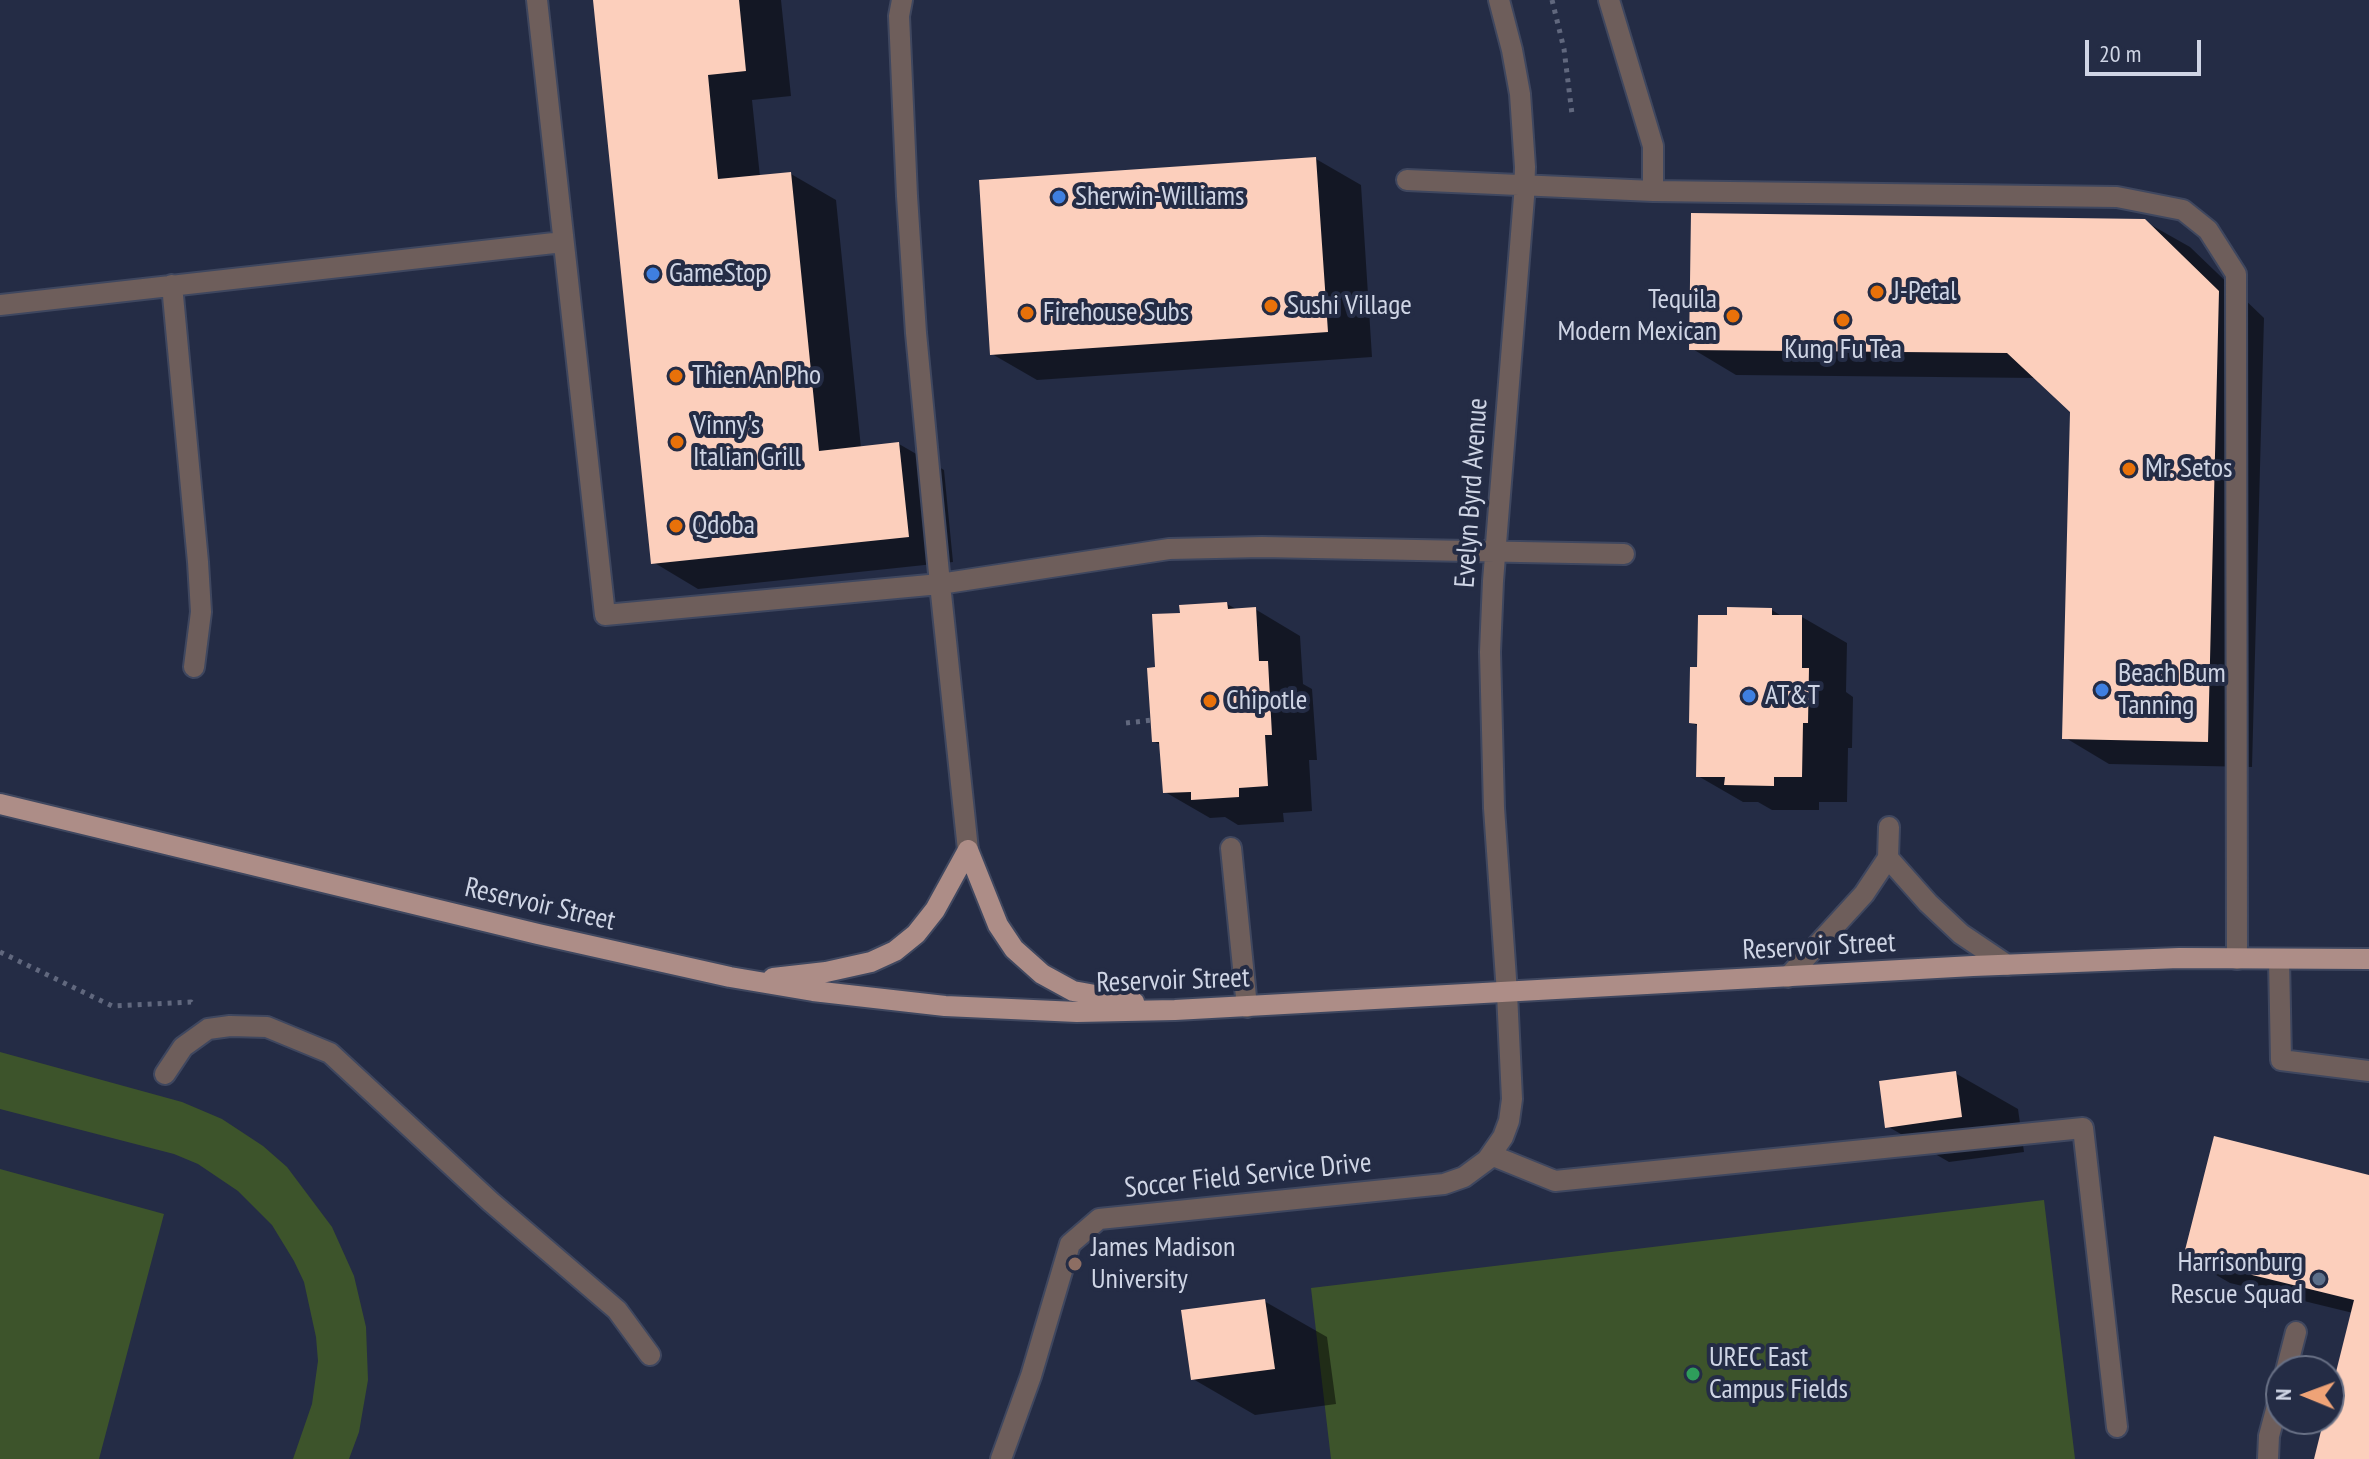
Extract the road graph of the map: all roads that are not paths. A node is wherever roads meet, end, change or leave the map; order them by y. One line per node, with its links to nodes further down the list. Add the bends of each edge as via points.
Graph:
1 (537, 0): 8 (street)
2 (902, 0): 13 (street, via 908,211)
3 (1499, 0): 6 (street, Evelyn Byrd Avenue, via 1520,94)
4 (1609, 0): 7 (street, via 1653,146)
5 (1407, 180): 6 (street)
6 (1524, 184): 7 (street); 11 (street, Evelyn Byrd Avenue)
7 (1653, 191): 20 (street, via 2117,197 2183,210 2208,230 2236,274)
8 (563, 242): 9 (street); 13 (street, via 605,615)
9 (172, 285): 10 (street); 14 (street, via 201,612)
10 (0, 305)
11 (1495, 551): 12 (street); 13 (street, via 1169,549); 26 (street, Evelyn Byrd Avenue, via 1491,734)
12 (1624, 554)
13 (940, 584): 18 (street)
14 (194, 667)
15 (0, 804): 25 (main road, Reservoir Street)
16 (1889, 827): 19 (street)
17 (1231, 848): 27 (street)
18 (968, 850): 25 (main road, via 935,910 895,951 841,969); 28 (main road, via 998,925 1014,949 1042,974 1073,991)
19 (1888, 858): 23 (street, via 1961,934); 24 (street, via 1864,894)
20 (2237, 959): 21 (main road, Reservoir Street); 23 (main road, Reservoir Street)
21 (2279, 959): 22 (main road, Reservoir Street); 29 (street, via 2281,1060)
22 (2369, 959)
23 (2007, 965): 24 (main road, Reservoir Street)
24 (1788, 977): 26 (main road, Reservoir Street)
25 (752, 981): 28 (main road, Reservoir Street, via 945,1006)
26 (1507, 993): 27 (main road, Reservoir Street); 31 (street, Soccer Field Service Drive, via 1512,1104 1503,1137)
27 (1247, 1007): 28 (main road, Reservoir Street)
28 (1175, 1010)
29 (2369, 1071)
30 (165, 1074): 33 (street, via 183,1047 208,1029 230,1026 267,1027 330,1053 617,1310)
31 (1491, 1155): 35 (street, via 1555,1181 2083,1128); 37 (street, Soccer Field Service Drive, via 1474,1171 1444,1184 1099,1219 1070,1244)
32 (2296, 1332): 34 (street)
33 (650, 1355)
34 (2290, 1355)
35 (2117, 1427)
36 (2269, 1435): 38 (street)
37 (1001, 1459)
38 (2268, 1459)

